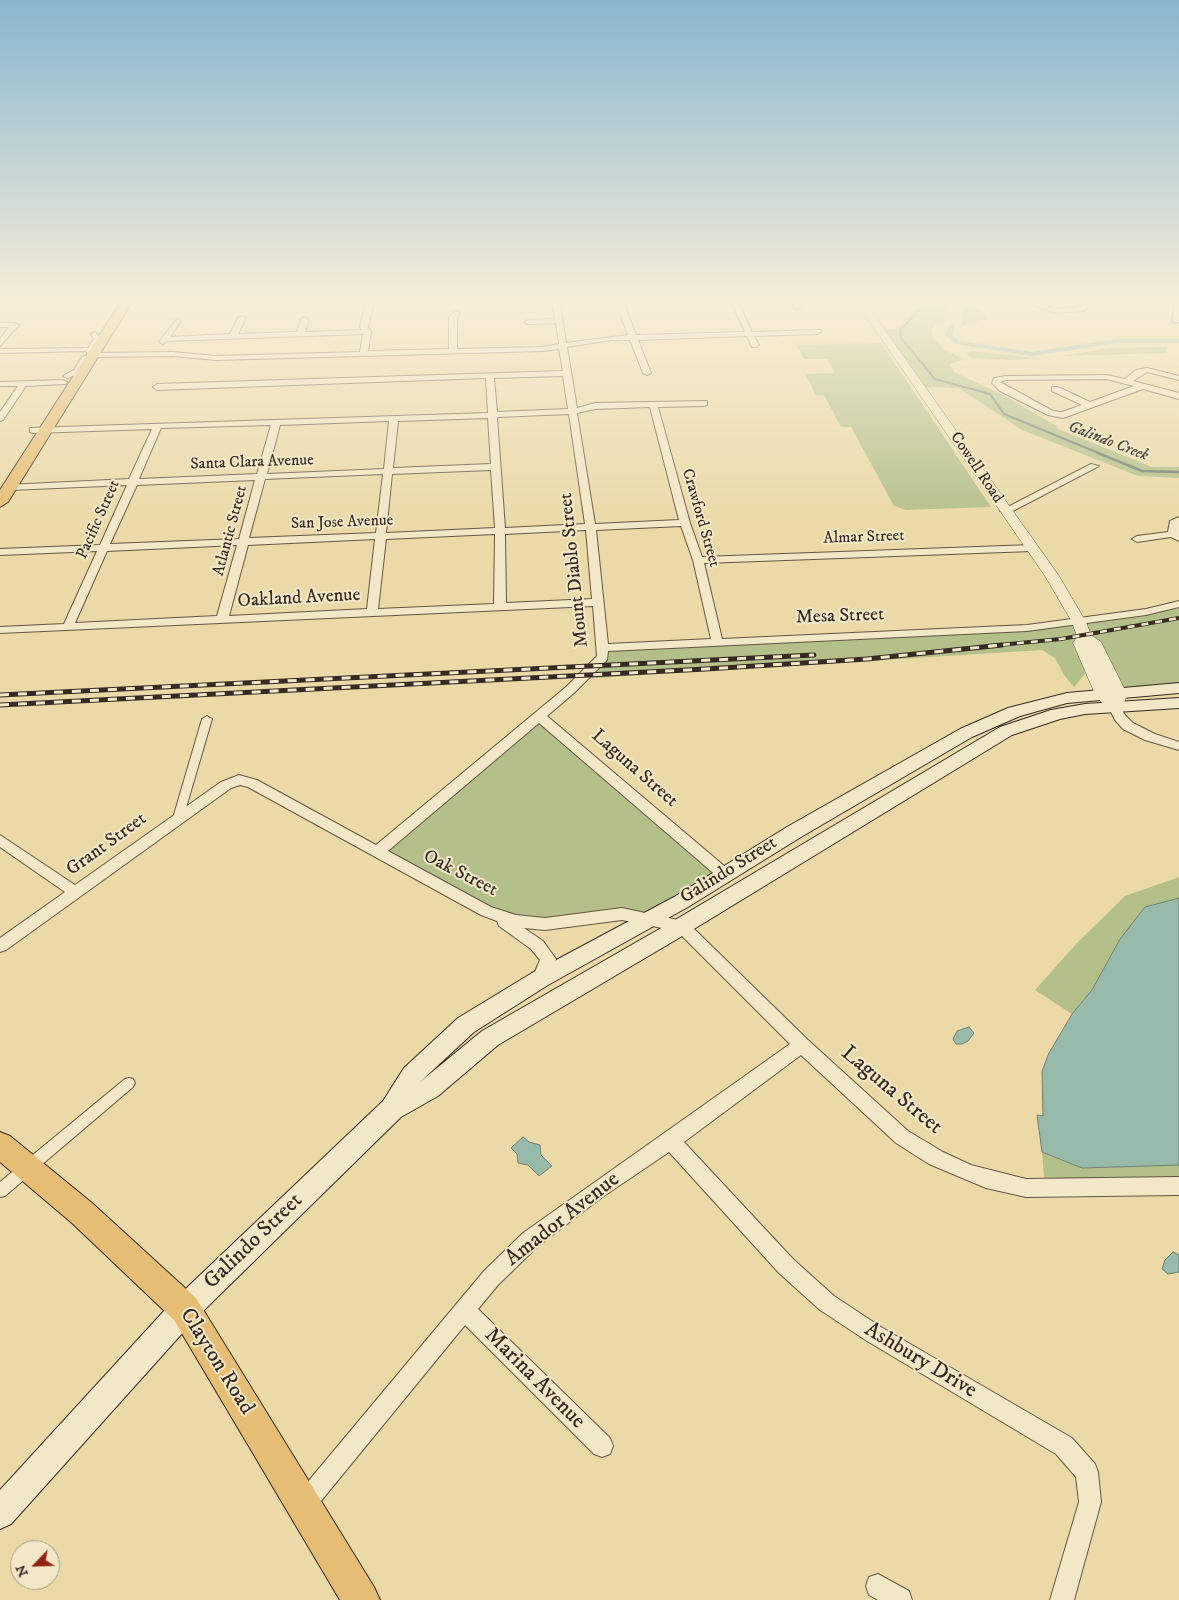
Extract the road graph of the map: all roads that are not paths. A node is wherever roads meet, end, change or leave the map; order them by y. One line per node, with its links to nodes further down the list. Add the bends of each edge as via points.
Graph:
1 (490, 376): 20 (street)
2 (67, 377): 8 (main road)
3 (74, 377): 25 (main road)
4 (470, 377): 13 (street)
5 (568, 377): 19 (street, Mount Diablo Street)
6 (912, 377): 33 (street, Cowell Road)
7 (1134, 377): 9 (street)
8 (65, 379): 10 (street); 25 (main road)
9 (1127, 382): 12 (street); 18 (street, via 1106,377 1067,380 1006,378 996,382 1003,389 1058,415 1068,415)
10 (24, 383): 11 (street); 21 (street)
11 (0, 384)
12 (1142, 386): 15 (street); 18 (street)
13 (157, 387)
14 (1055, 390): 18 (street)
15 (1179, 395)
16 (704, 403): 17 (street)
17 (654, 404): 19 (street, via 595,406); 35 (street, Crawford Street)
18 (1090, 406)
19 (574, 411): 20 (street); 36 (street, Mount Diablo Street)
20 (493, 415): 22 (street); 27 (street)
21 (0, 418)
22 (394, 418): 23 (street); 28 (street)
23 (276, 422): 24 (street); 29 (street, Atlantic Street)
24 (158, 426): 25 (street); 30 (street, Pacific Street)
25 (40, 430): 31 (main road)
26 (1094, 466): 33 (street)
27 (495, 467): 28 (street, Santa Clara Avenue); 37 (street)
28 (389, 472): 29 (street, Santa Clara Avenue); 39 (street)
29 (262, 478): 30 (street, Santa Clara Avenue); 41 (street, Atlantic Street)
30 (133, 482): 31 (street, Santa Clara Avenue); 42 (street, Pacific Street)
31 (5, 483): 32 (main road)
32 (0, 502)
33 (1006, 511): 43 (street, Cowell Road)
34 (1179, 520): 38 (street, via 1174,523)
35 (685, 523): 36 (street, San Jose Avenue); 45 (street, Crawford Street)
36 (591, 528): 37 (street, San Jose Avenue); 46 (street, Mount Diablo Street)
37 (500, 531): 39 (street, San Jose Avenue); 48 (street)
38 (1176, 536): 40 (street)
39 (382, 537): 41 (street, San Jose Avenue); 49 (street)
40 (1137, 539)
41 (244, 542): 42 (street, San Jose Avenue); 50 (street, Atlantic Street)
42 (104, 547): 44 (street, San Jose Avenue); 52 (street, Pacific Street)
43 (1032, 548): 45 (street, Almar Street); 51 (street, Cowell Road)
44 (0, 552)
45 (698, 560): 54 (street, Crawford Street)
46 (600, 602): 48 (street, Oakland Avenue); 55 (street, Mount Diablo Street)
47 (1179, 604): 51 (street, Mesa Street)
48 (500, 607): 49 (street, Oakland Avenue)
49 (372, 613): 50 (street, Oakland Avenue)
50 (222, 620): 52 (street, Oakland Avenue)
51 (1078, 622): 54 (street, Mesa Street, via 1026,628); 57 (street, Cowell Road, via 1084,637 1094,642)
52 (68, 627): 53 (street, Oakland Avenue)
53 (0, 630)
54 (717, 641): 55 (street, Mesa Street)
55 (603, 648): 59 (street, Mount Diablo Street, via 603,656 598,662)
56 (1179, 688): 57 (main road)
57 (1112, 699): 58 (main road); 61 (street, via 1119,717 1128,726); 62 (main road, Galindo Street, via 1067,698 1014,712 966,733); 64 (main road, Galindo Street, via 1006,730)
58 (1179, 703)
59 (539, 716): 68 (street, Mount Diablo Street); 69 (street, Laguna Street)
60 (206, 719): 65 (street)
61 (1179, 746)
62 (906, 768): 64 (main road, via 893,785); 66 (main road, Galindo Street)
63 (239, 780): 65 (street, Grant Street, via 226,785); 68 (street, Oak Street, via 252,783)
64 (898, 795): 70 (main road, Galindo Street)
65 (178, 818): 71 (street, Grant Street)
66 (794, 832): 69 (main road, Galindo Street); 70 (main road, via 801,846)
67 (0, 840): 71 (street)
68 (377, 852): 72 (street, Oak Street)
69 (724, 874): 73 (main road, Galindo Street)
70 (761, 877): 74 (main road, Galindo Street)
71 (75, 892): 75 (street, Grant Street)
72 (486, 911): 73 (street, Oak Street, via 516,921 545,924 622,914); 76 (street, via 537,945 548,959)
73 (647, 920): 74 (street, Oak Street); 76 (main road, Galindo Street)
74 (682, 926): 77 (street, Laguna Street); 79 (main road, Galindo Street, via 490,1038 430,1089)
75 (0, 946)
76 (540, 979): 79 (main road, Galindo Street, via 466,1026 412,1075)
77 (802, 1045): 80 (street, Amador Avenue); 83 (street, Laguna Street, via 902,1137 936,1158 986,1179 1026,1188)
78 (129, 1083): 82 (street)
79 (392, 1109): 85 (main road, Galindo Street)
80 (671, 1140): 86 (street, Amador Avenue, via 530,1240 491,1278); 93 (street, Ashbury Drive, via 786,1266 827,1303 1064,1446 1088,1472 1090,1502)
81 (0, 1145): 82 (main road, Clayton Road)
82 (27, 1168): 84 (street); 85 (main road, Clayton Road, via 82,1213)
83 (1179, 1186)
84 (0, 1191)
85 (185, 1309): 88 (main road, Clayton Road); 89 (main road, Galindo Street)
86 (466, 1311): 87 (street, Marina Avenue); 88 (street, Amador Avenue)
87 (602, 1446)
88 (304, 1504): 91 (main road, Clayton Road)
89 (0, 1513)
90 (878, 1586): 92 (street)
91 (361, 1600)
92 (900, 1600)
93 (1062, 1600)

